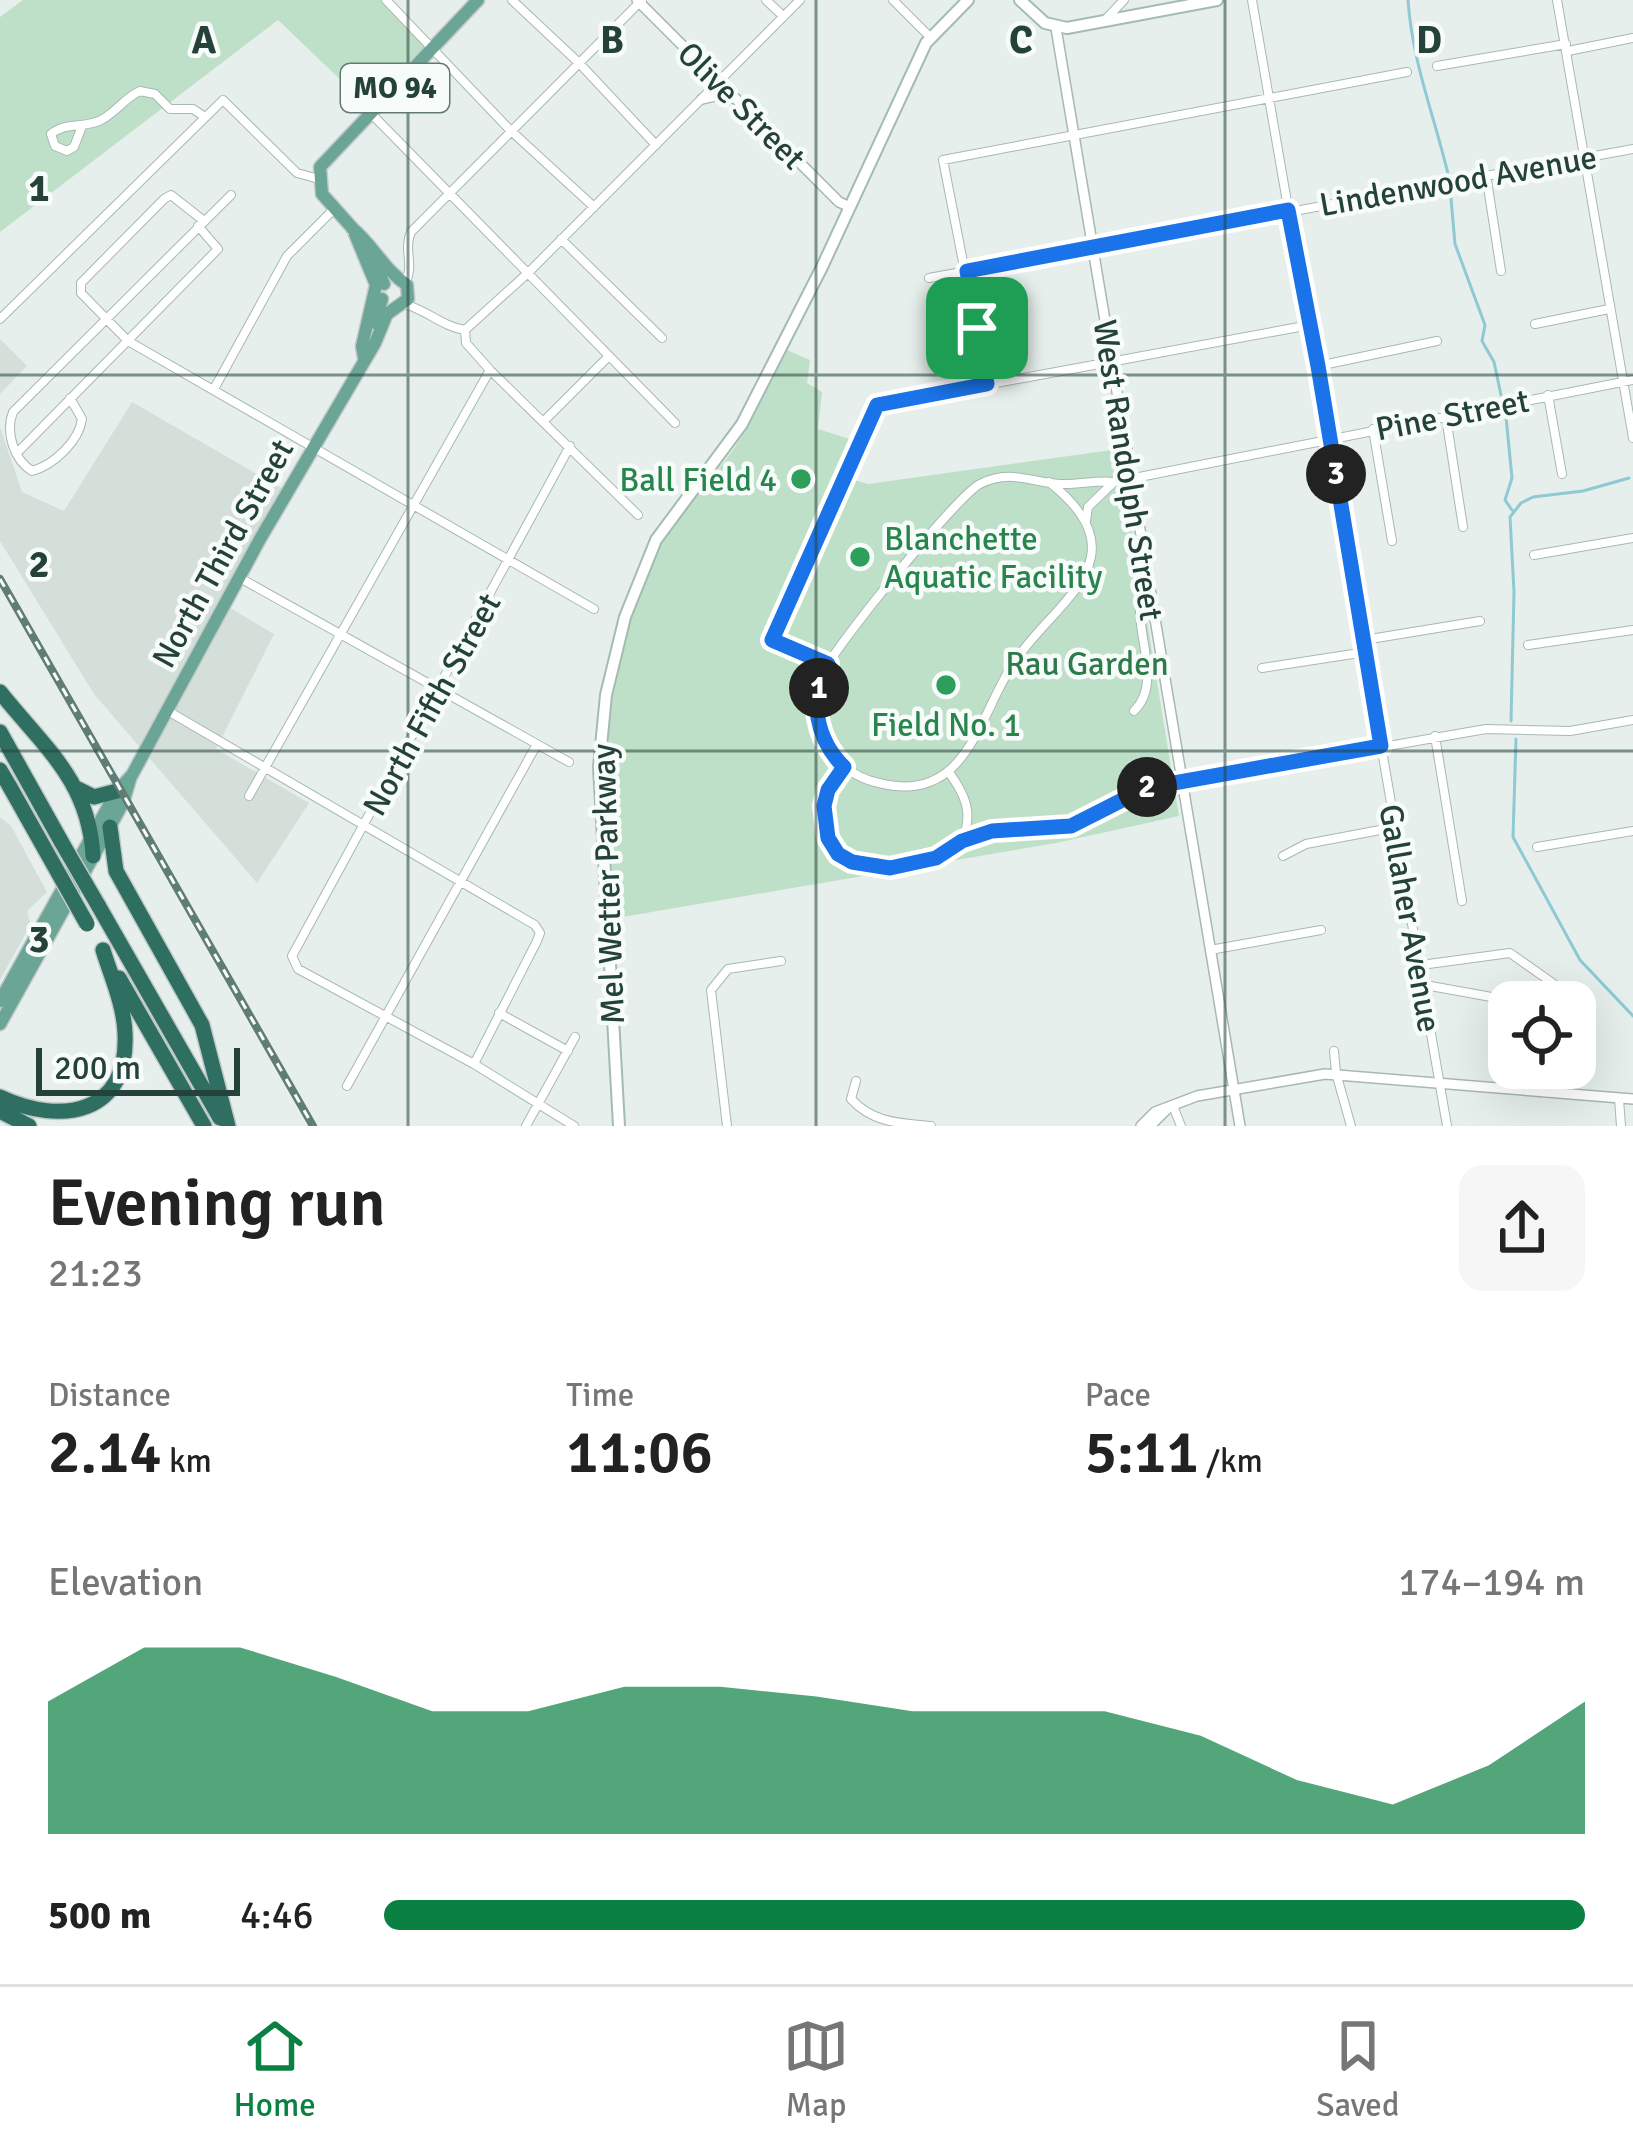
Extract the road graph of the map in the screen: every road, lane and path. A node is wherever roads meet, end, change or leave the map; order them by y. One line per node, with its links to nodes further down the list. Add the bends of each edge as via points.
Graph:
1 (386, 0): 20 (street)
2 (478, 0): 20 (main road, MO 94)
3 (512, 0): 21 (street)
4 (766, 0): 14 (street)
5 (800, 0): 14 (street)
6 (893, 0): 17 (street)
7 (968, 0): 17 (main road)
8 (1021, 0): 16 (main road)
9 (1124, 0): 15 (street)
10 (1217, 0): 15 (main road)
11 (1252, 0): 27 (street, Gallaher Avenue)
12 (1557, 0): 19 (street)
13 (640, 1): 21 (street, North Third Street); 24 (street, Olive Street)
14 (783, 16): 24 (street)
15 (1103, 23): 16 (main road)
16 (1056, 28): 33 (street, West Randolph Street)
17 (930, 37): 42 (main road)
18 (1633, 38): 19 (street)
19 (1567, 47): 22 (street); 36 (street)
20 (432, 50): 29 (main road, MO 94); 32 (street)
21 (579, 63): 32 (street, North Third Street); 34 (street)
22 (1437, 66)
23 (1408, 72): 27 (street)
24 (719, 82): 26 (street); 28 (street, Olive Street)
25 (347, 89): 29 (street)
26 (702, 99): 28 (street); 34 (street)
27 (1270, 99): 33 (street); 44 (street, Gallaher Avenue)
28 (740, 101): 42 (street, Olive Street)
29 (370, 113): 38 (main road, MO 94, via 320,167); 39 (street)
30 (205, 117): 31 (street, via 140,91); 38 (street, via 223,100 297,173); 54 (street)
31 (82, 126)
32 (510, 130): 39 (street, North Third Street); 41 (street)
33 (1072, 136): 47 (street, West Randolph Street); 48 (street, via 944,160)
34 (656, 145): 41 (street)
35 (1633, 149): 36 (street, Lindenwood Avenue)
36 (1583, 158): 37 (street, Lindenwood Avenue); 53 (street)
37 (1486, 174): 44 (street, Lindenwood Avenue); 49 (street)
38 (319, 179): 43 (main road)
39 (448, 194): 50 (street); 52 (street, North Third Street, via 411,232 412,271)
40 (231, 195): 45 (street)
41 (594, 207): 46 (street)
42 (850, 207): 165 (main road, Mel Wetter Parkway, via 748,419 662,543 631,619 605,767)
43 (334, 209): 52 (main road); 68 (street, via 286,256)
44 (1288, 210): 47 (street, Lindenwood Avenue); 57 (street, Gallaher Avenue)
45 (201, 224): 55 (street); 55 (street, via 171,195 80,287); 60 (street, via 218,249)
46 (561, 239): 50 (street); 59 (street)
47 (1090, 247): 48 (street, Lindenwood Avenue); 63 (street, West Randolph Street)
48 (967, 271): 51 (street, Lindenwood Avenue); 67 (street)
49 (1501, 271)
50 (529, 272): 58 (street); 62 (street)
51 (929, 278)
52 (391, 292): 58 (street); 78 (main road, North Third Street, via 364,359)
53 (1609, 309): 56 (street); 66 (street)
54 (0, 319)
55 (105, 319): 60 (street); 79 (street, via 9,419)
56 (1534, 324)
57 (1310, 325): 63 (street); 64 (street, Gallaher Avenue)
58 (465, 330): 65 (street, via 466,343)
59 (662, 338)
60 (128, 341): 68 (street); 70 (street)
61 (1437, 341): 64 (street)
62 (609, 356): 72 (street); 73 (street)
63 (1111, 363): 67 (street); 81 (street, West Randolph Street)
64 (1318, 366): 76 (street, Gallaher Avenue)
65 (490, 370): 72 (street); 84 (street)
66 (1628, 381): 69 (street, Pine Street); 75 (street)
67 (987, 384): 101 (street, via 877,405 772,640)
68 (214, 389): 78 (street)
69 (1549, 395): 71 (street, Pine Street); 80 (street)
70 (70, 398): 79 (street); 79 (street, via 82,426 50,464 32,471)
71 (1446, 417): 74 (street, Pine Street); 87 (street)
72 (545, 420): 77 (street)
73 (675, 423)
74 (1373, 429): 76 (street, Pine Street); 89 (street)
75 (1633, 438)
76 (1330, 440): 81 (street, Pine Street); 98 (street, Gallaher Avenue)
77 (570, 446): 85 (street); 91 (street, North Fifth Street)
78 (312, 447): 84 (street); 92 (main road, North Third Street)
79 (16, 454)
80 (1562, 474)
81 (1131, 480): 83 (street, Pine Street); 93 (street, West Randolph Street)
82 (1049, 482): 83 (street, Pine Street); 86 (street); 101 (street, Pine Street, via 1007,476 969,491)
83 (1114, 482): 86 (street)
84 (412, 507): 91 (street); 97 (street)
85 (638, 515)
86 (1085, 521): 116 (street, via 1090,555 1078,588 1020,654 972,745)
87 (1463, 527)
88 (1633, 538): 90 (street)
89 (1392, 541)
90 (1534, 555)
91 (509, 561): 94 (street); 103 (street, North Fifth Street)
92 (238, 578): 97 (street); 105 (main road, North Third Street)
93 (1150, 598): 106 (street, via 1140,603 1138,624 1149,678); 118 (street, West Randolph Street)
94 (594, 609)
95 (1480, 621): 98 (street)
96 (1633, 630): 99 (street)
97 (340, 635): 103 (street); 113 (street)
98 (1364, 640): 100 (street, Gallaher Avenue)
99 (1528, 645)
100 (1366, 652): 102 (street); 111 (street, Gallaher Avenue)
101 (828, 664): 114 (street, via 816,709)
102 (1262, 668)
103 (440, 689): 110 (street); 122 (street, North Fifth Street)
104 (0, 692): 119 (highway)
105 (166, 710): 113 (street); 117 (main road, North Third Street)
106 (1134, 711)
107 (1633, 720): 109 (street)
108 (0, 732): 162 (highway, bridge)
109 (1436, 736): 111 (street); 133 (street)
110 (537, 744): 112 (street); 132 (street)
111 (1381, 746): 118 (street); 124 (street, Gallaher Avenue)
112 (569, 762)
113 (266, 765): 121 (street); 122 (street)
114 (844, 767): 116 (street, via 898,787); 127 (street, via 828,790 824,819 838,854 871,868 919,864)
115 (0, 770): 135 (highway, bridge)
116 (948, 771): 127 (street, via 970,815)
117 (131, 775): 120 (main road, North Third Street); 123 (main road, North Third Street)
118 (1182, 782): 127 (street, via 1146,788 1071,826); 136 (street, West Randolph Street)
119 (77, 789): 120 (highway, via 94,796); 126 (highway)
120 (116, 791): 126 (main road, North Third Street)
121 (249, 796)
122 (364, 825): 132 (street); 144 (street, North Fifth Street, via 292,961)
123 (110, 827): 130 (main road, North Third Street); 131 (highway)
124 (1396, 827): 129 (street); 138 (street, Gallaher Avenue)
125 (1633, 831): 128 (street)
126 (92, 836): 130 (highway)
127 (962, 841)
128 (1537, 847)
129 (1283, 856)
130 (87, 857): 131 (highway); 142 (main road, North Third Street); 145 (main road, North Third Street)
131 (116, 871): 162 (highway, via 202,1025)
132 (462, 880): 143 (street, via 540,933); 144 (street)
133 (1462, 901)
134 (1321, 930): 136 (street)
135 (103, 950): 157 (highway, via 126,1037 114,1083 87,1108 62,1116); 161 (highway)
136 (1210, 950): 154 (street, West Randolph Street)
137 (781, 961): 166 (street, via 728,969 711,990)
138 (1421, 965): 139 (street, via 1510,953); 140 (street, Gallaher Avenue)
139 (1551, 981)
140 (1425, 986): 141 (street); 152 (street, Gallaher Avenue)
141 (1488, 997)
142 (0, 1001)
143 (499, 1013): 147 (street); 149 (street)
144 (385, 1019): 149 (street); 153 (street)
145 (0, 1024)
146 (575, 1037): 147 (street)
147 (568, 1051): 158 (street)
148 (1334, 1051): 150 (street)
149 (474, 1064): 158 (street)
150 (1336, 1073): 152 (street); 154 (street); 172 (street)
151 (856, 1081): 167 (street, via 851,1099 866,1112)
152 (1439, 1082): 155 (street); 173 (street, Gallaher Avenue)
153 (347, 1085)
154 (1234, 1091): 159 (street); 171 (street, West Randolph Street)
155 (1619, 1099): 156 (street); 174 (street)
156 (1633, 1099)
157 (4, 1100): 160 (highway)
158 (539, 1102): 163 (street); 164 (street)
159 (1170, 1108): 168 (street); 169 (street); 170 (street)
160 (29, 1126)
161 (204, 1126)
162 (226, 1126)
163 (526, 1126)
164 (574, 1126)
165 (622, 1126)
166 (728, 1126)
167 (931, 1126)
168 (1141, 1126)
169 (1150, 1126)
170 (1180, 1126)
171 (1240, 1126)
172 (1352, 1126)
173 (1447, 1126)
174 (1621, 1126)

